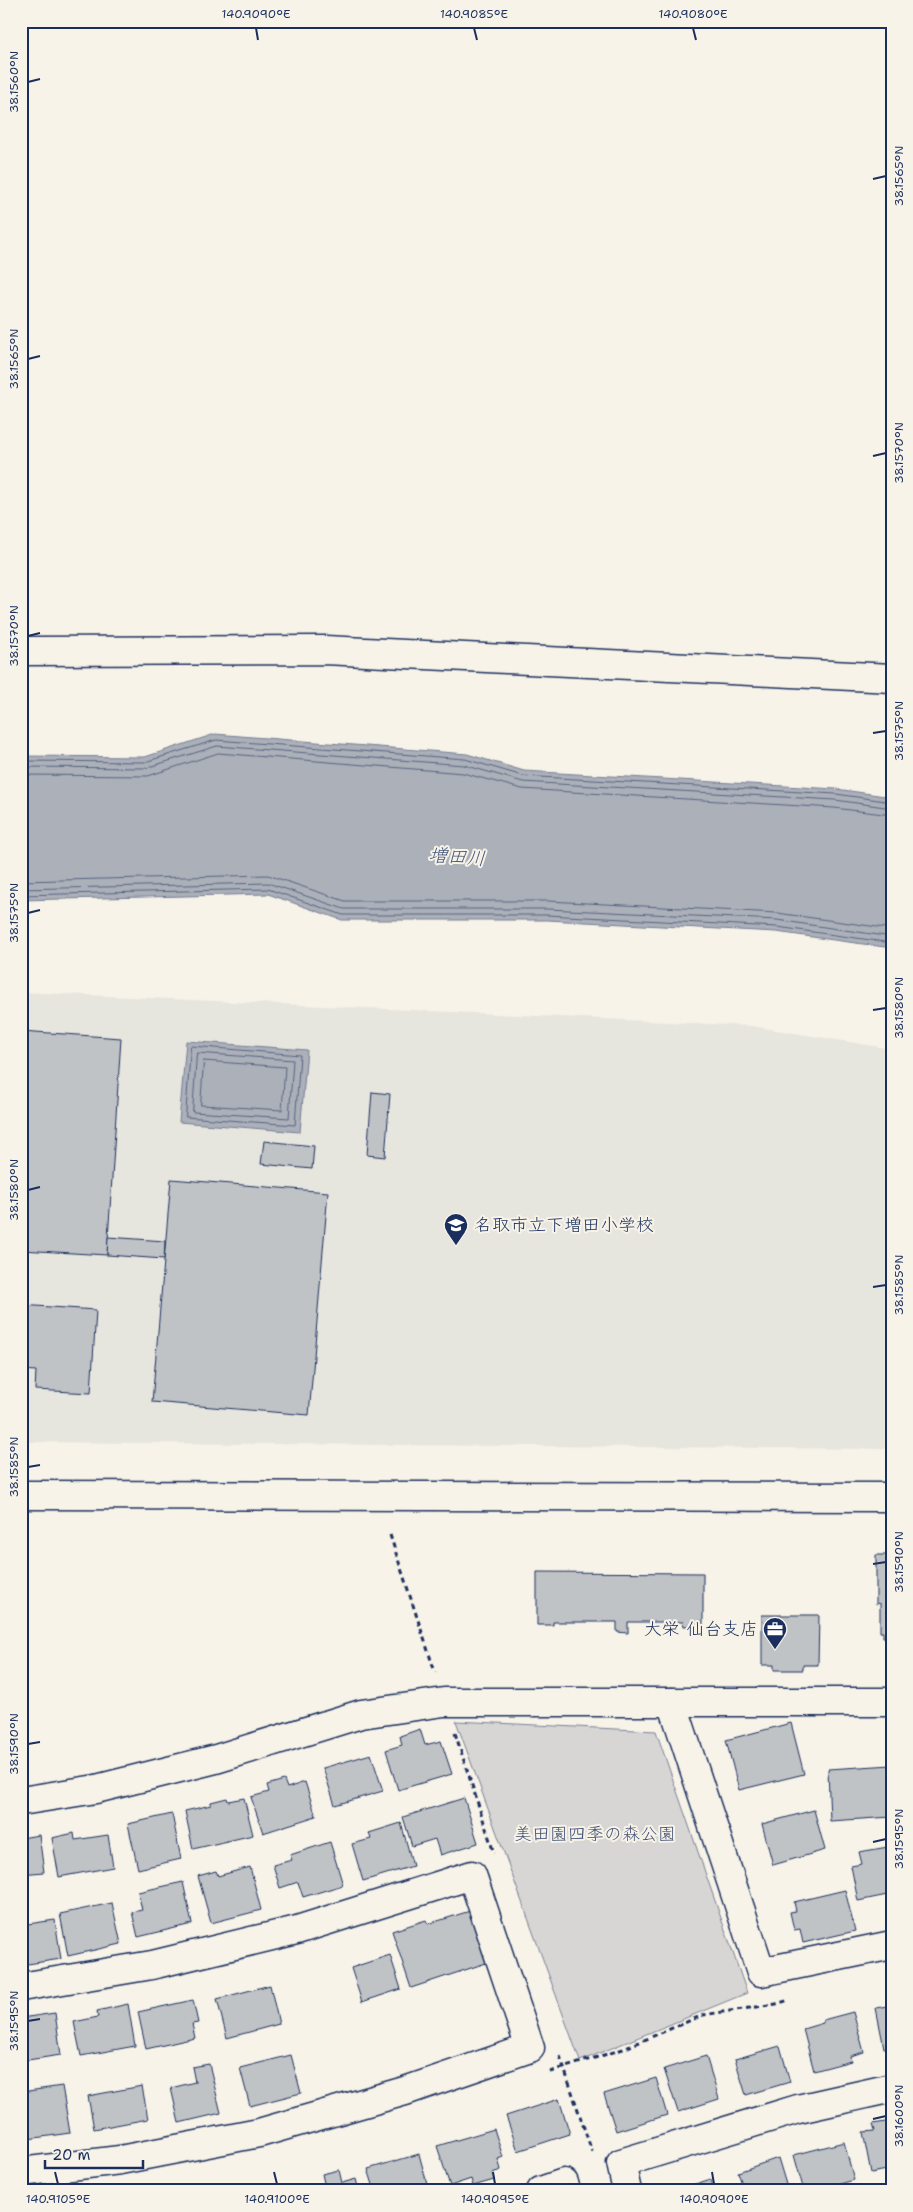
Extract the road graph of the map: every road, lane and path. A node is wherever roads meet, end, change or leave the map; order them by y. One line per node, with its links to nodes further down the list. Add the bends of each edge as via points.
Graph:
1 (21, 651): 2 (street, via 325,650)
2 (892, 678)
3 (21, 1495): 4 (street)
4 (892, 1497)
5 (672, 1702): 6 (street); 7 (street, via 444,1702 361,1714 216,1759 106,1787); 8 (street, via 761,1972)
6 (892, 1702)
7 (21, 1802)
8 (892, 1945)
9 (21, 1986): 11 (street, via 152,1965 297,1930 472,1875 530,2048 405,2091 259,2133 120,2160)
10 (892, 2088): 14 (street, via 798,2109 621,2163)
11 (21, 2172)
12 (541, 2191): 13 (street, via 564,2183)
13 (566, 2191)
14 (627, 2191)

